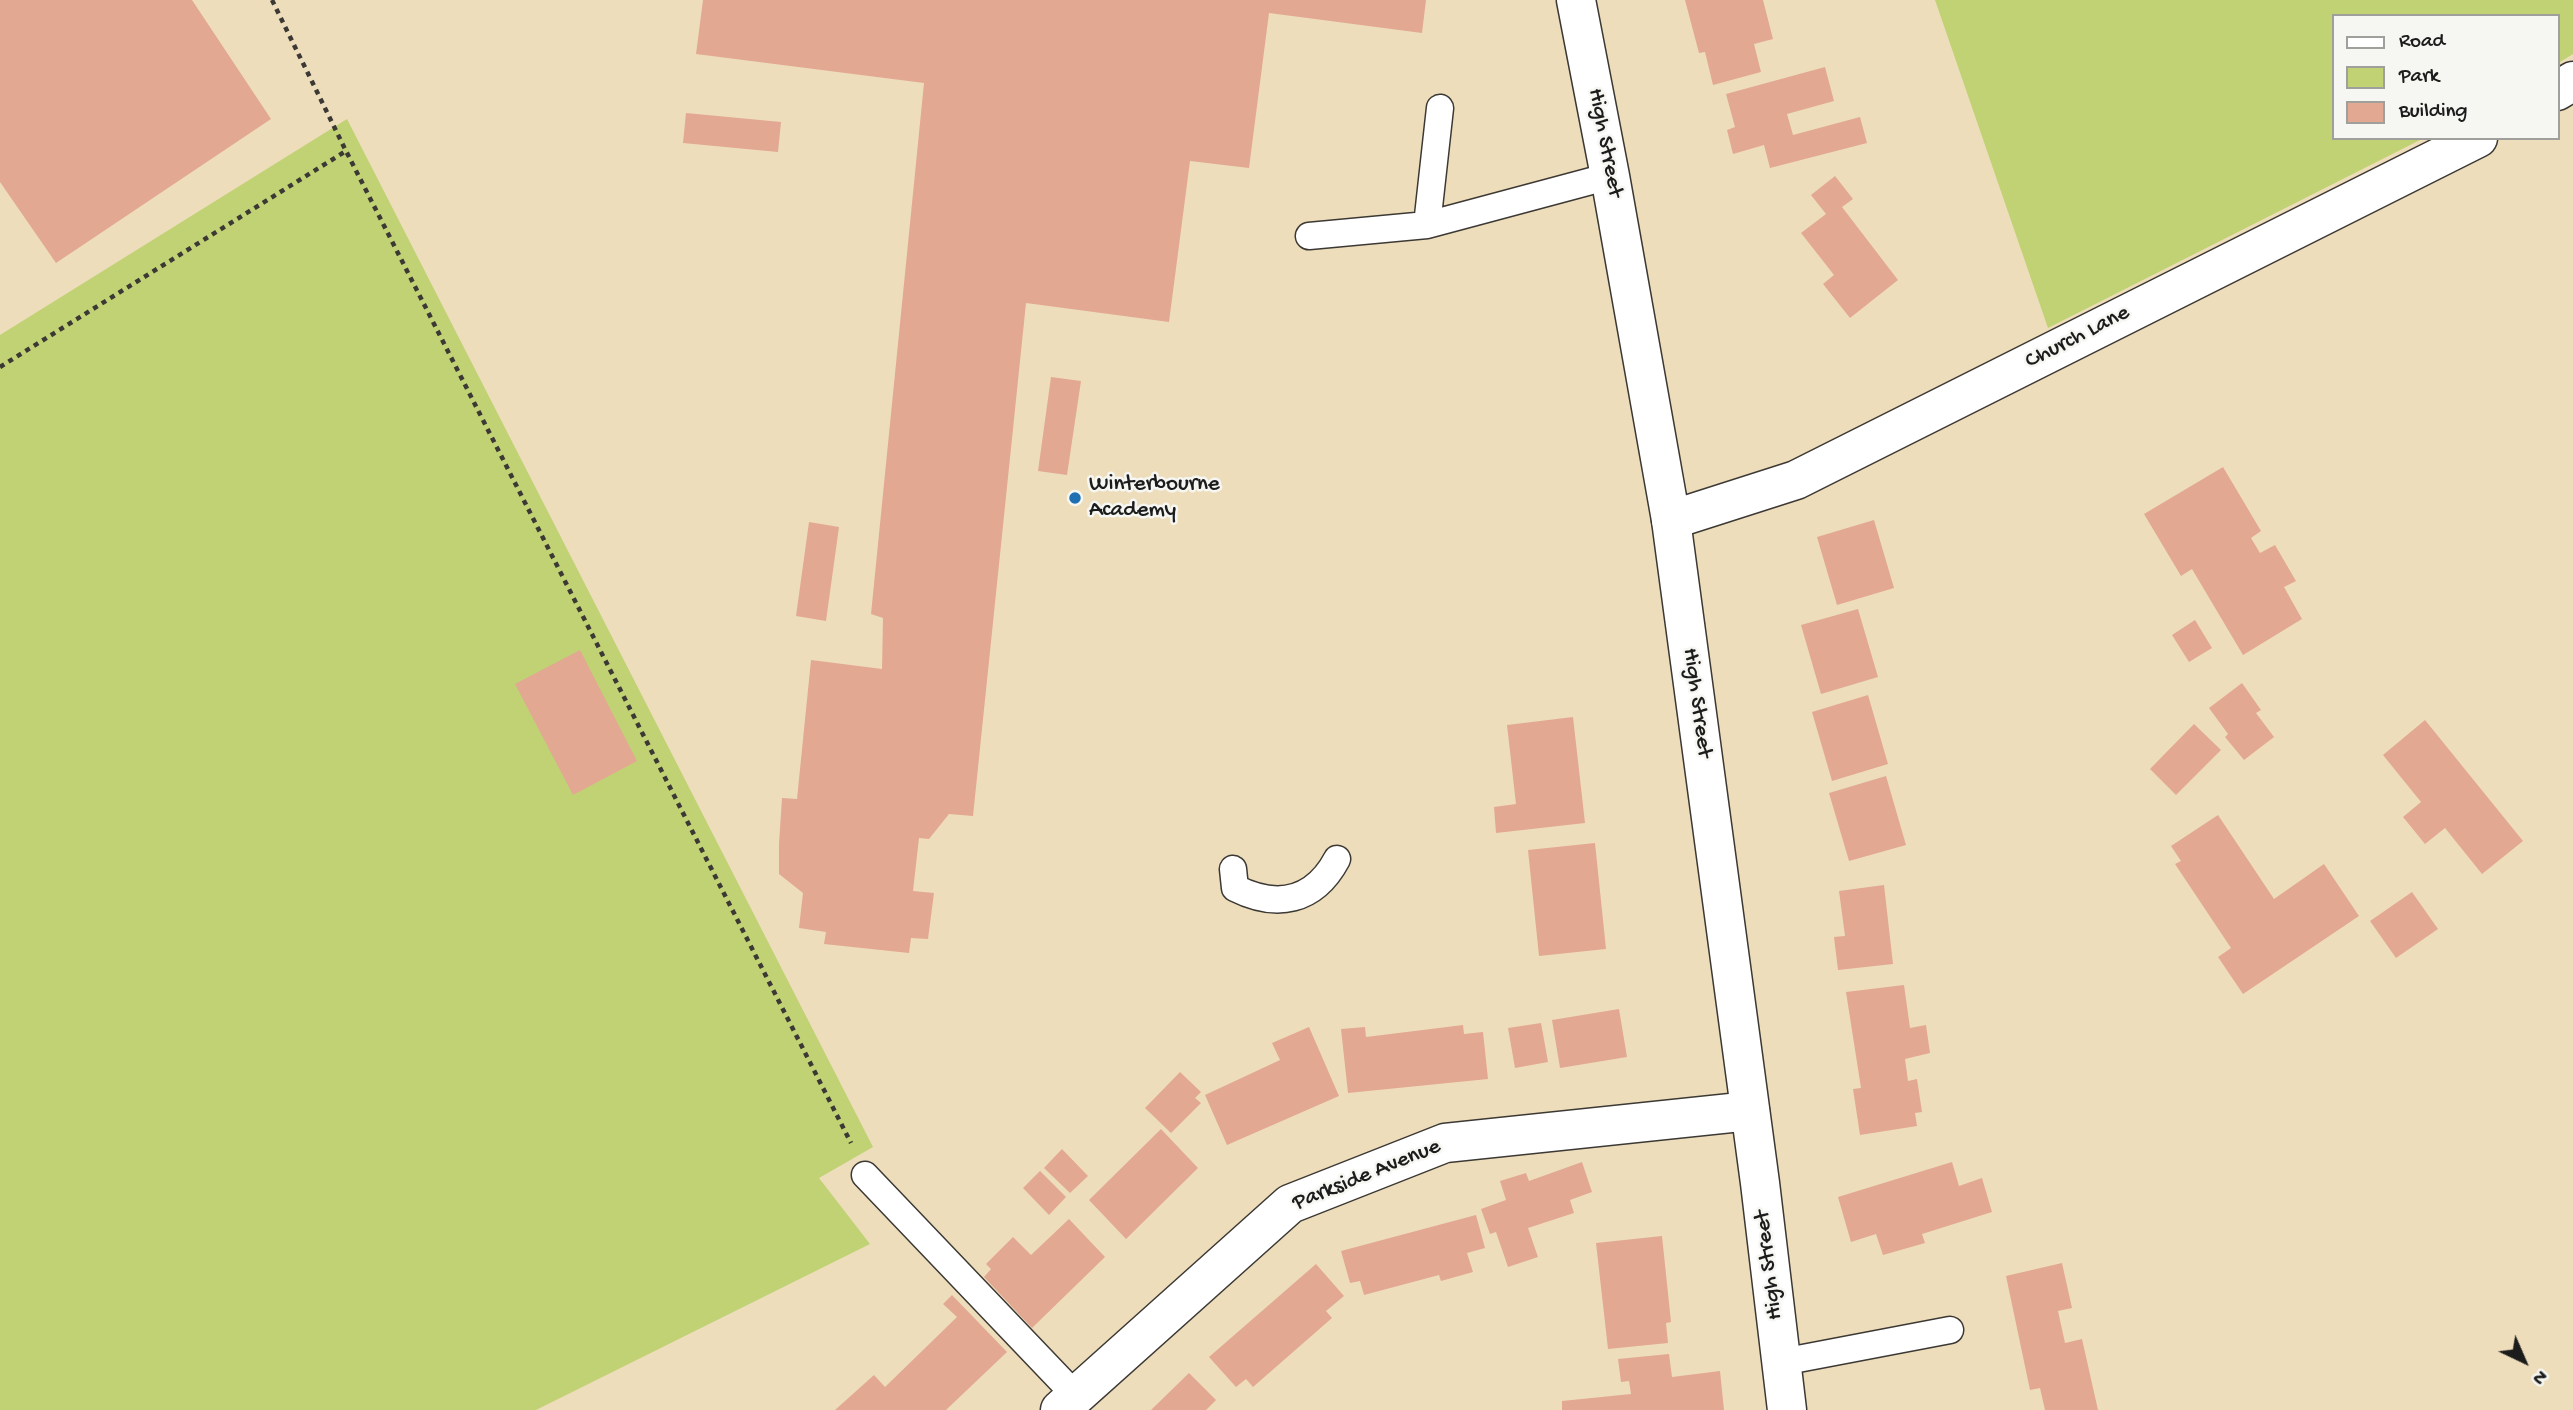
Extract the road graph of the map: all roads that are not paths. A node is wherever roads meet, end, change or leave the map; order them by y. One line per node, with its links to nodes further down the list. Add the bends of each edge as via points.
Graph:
1 (1576, 0): 4 (street, High Street)
2 (1440, 108): 5 (lane)
3 (2474, 140): 7 (street, Church Lane, via 1796,480)
4 (1611, 176): 5 (lane); 7 (street, High Street)
5 (1427, 225): 6 (lane)
6 (1309, 236)
7 (1671, 520): 10 (street, High Street)
8 (1337, 859): 9 (lane, via 1328,877 1312,891 1271,901 1235,888)
9 (1233, 869)
10 (1750, 1111): 13 (street, High Street); 14 (street, Parkside Avenue, via 1445,1143 1290,1204)
11 (865, 1175): 14 (lane)
12 (1950, 1330): 13 (lane)
13 (1782, 1362): 15 (street, High Street)
14 (1068, 1403)
15 (1787, 1410)

